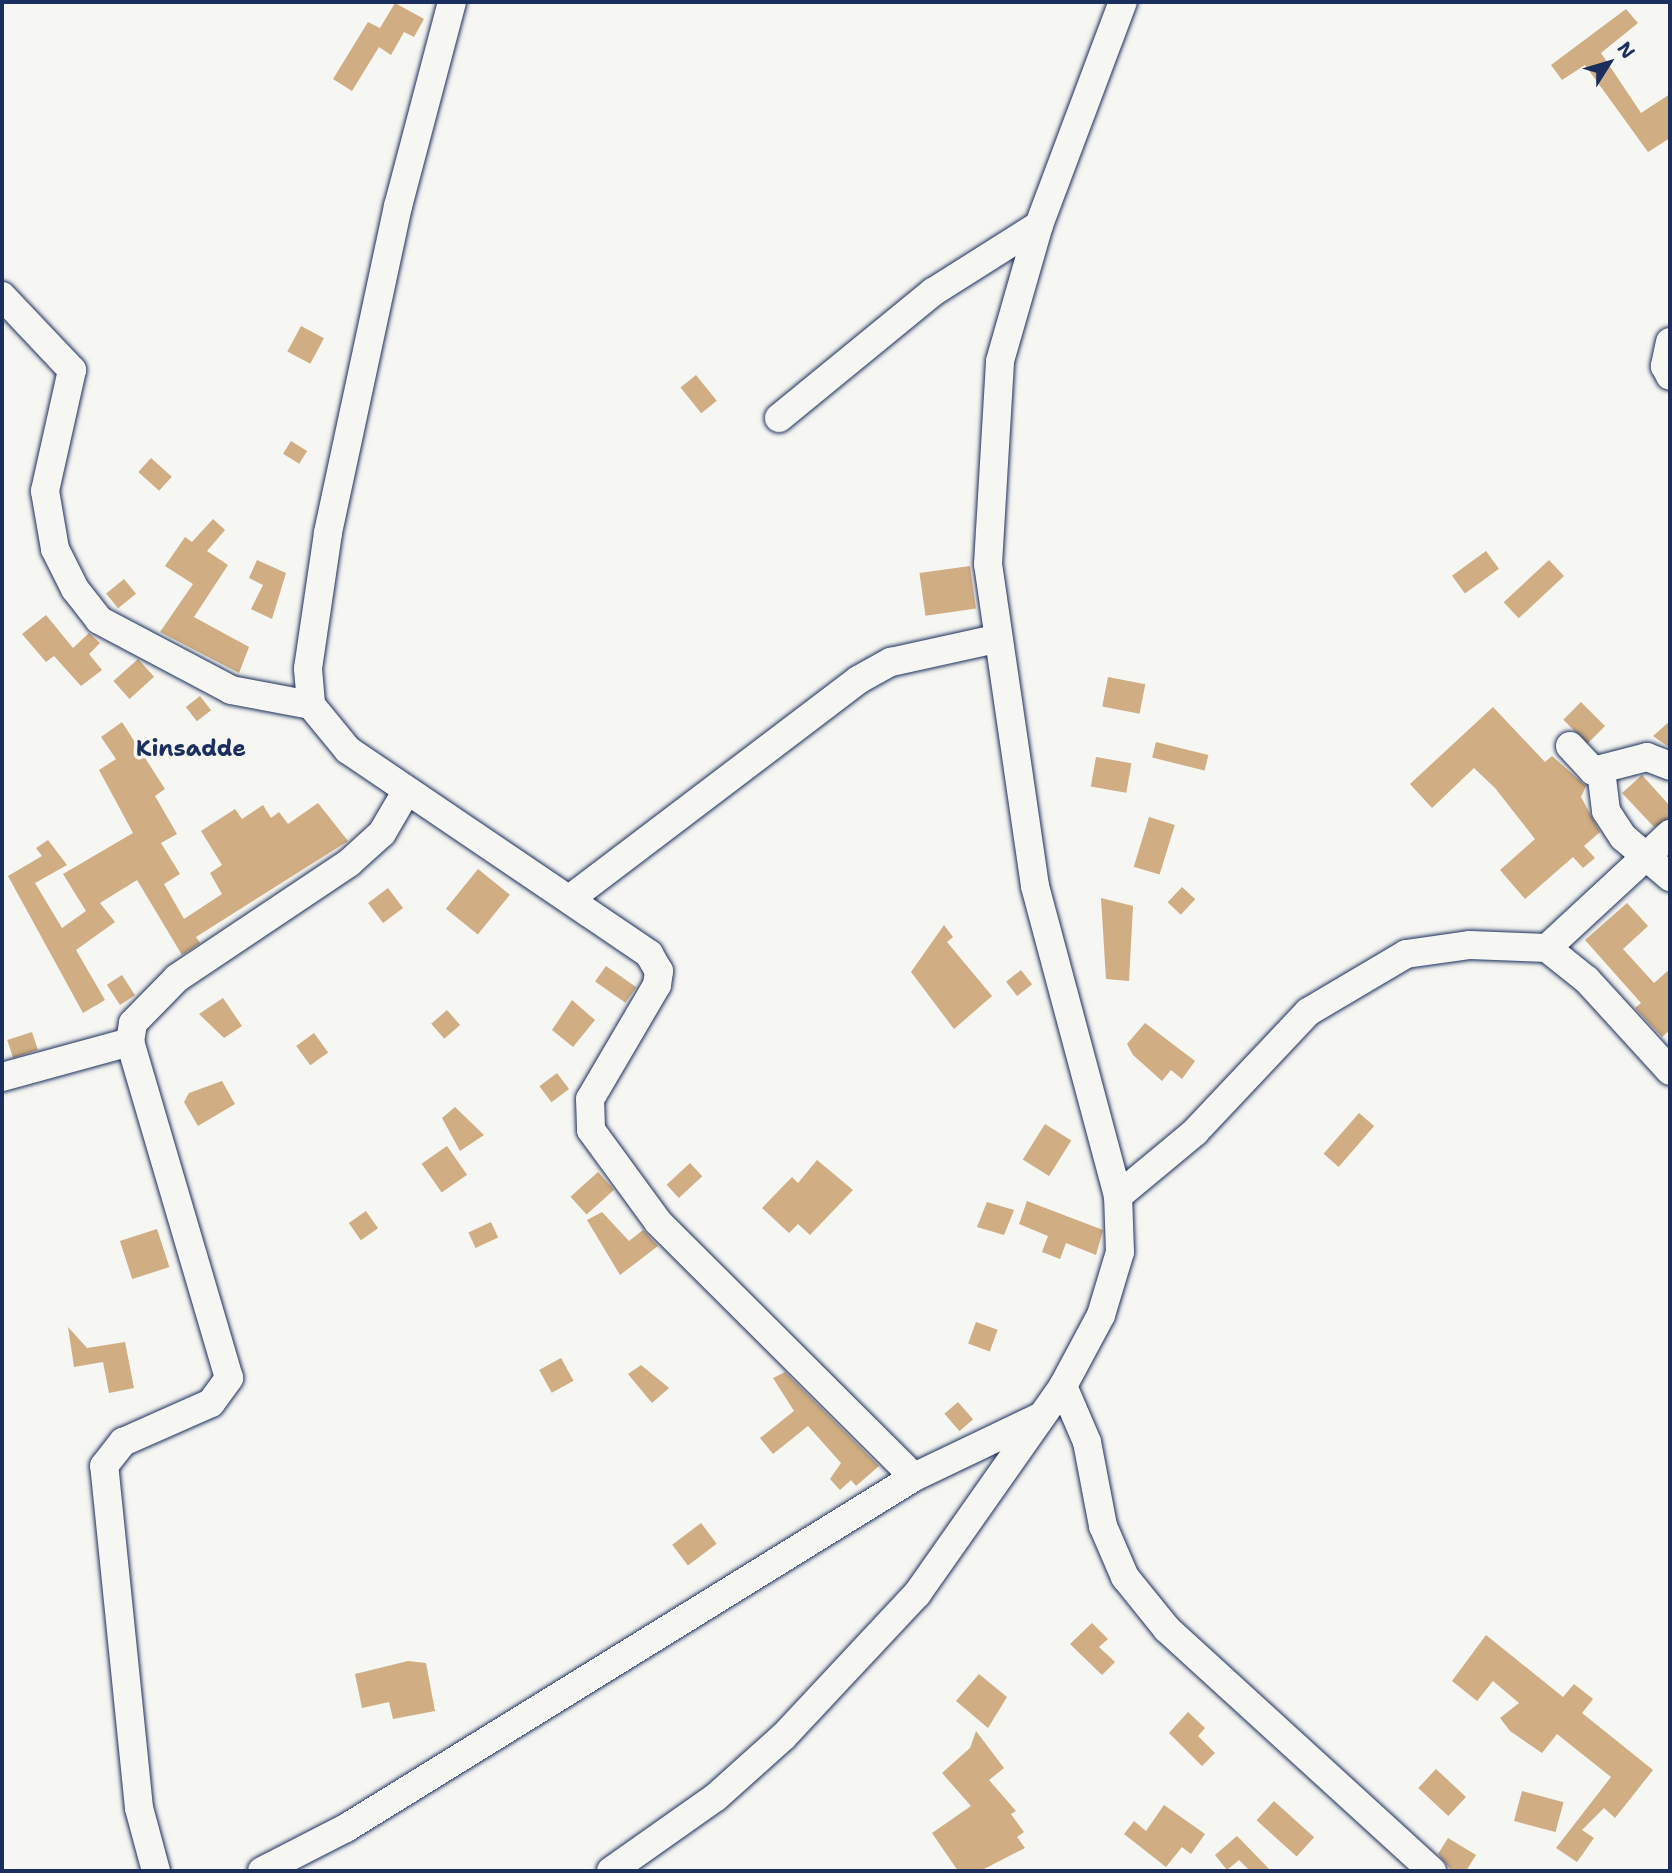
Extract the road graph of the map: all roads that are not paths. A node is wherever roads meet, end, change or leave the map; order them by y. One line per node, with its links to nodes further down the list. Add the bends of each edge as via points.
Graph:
1 (452, 2): 9 (street, via 398,206 328,533 308,669)
2 (1123, 2): 3 (street)
3 (1039, 225): 7 (street, via 933,292); 8 (street, via 1000,360 988,565)
4 (2, 296): 9 (street, via 72,370 45,491 55,549 75,589 99,620 231,690)
5 (1670, 342): 6 (street)
6 (1670, 376)
7 (779, 418)
8 (996, 639): 17 (street, via 891,662 858,680); 22 (street, via 1035,886)
9 (310, 705): 13 (street, via 348,750)
10 (1570, 746): 12 (street, via 1577,759)
11 (1670, 766): 12 (street, via 1647,757)
12 (1601, 770): 15 (street, via 1606,811)
13 (406, 792): 17 (street); 19 (street, via 382,833 349,862 148,1004 133,1023)
14 (1670, 834): 15 (street)
15 (1648, 858): 16 (street); 18 (street)
16 (1670, 877)
17 (572, 898): 25 (street, via 632,937 659,971 657,985 590,1099 592,1130 658,1222)
18 (1547, 948): 20 (street, via 1587,981); 22 (street, via 1470,945 1406,954 1308,1012 1195,1132)
19 (130, 1042): 21 (street); 26 (street, via 229,1378 211,1403 123,1442 104,1466 139,1808)
20 (1670, 1071)
21 (2, 1077)
22 (1118, 1196): 23 (street, via 1120,1252 1101,1315)
23 (1063, 1386): 24 (street); 29 (street, via 1087,1442 1102,1526 1125,1577 1167,1629)
24 (1046, 1412): 25 (street, via 955,1462); 28 (street, via 917,1594 800,1722 716,1797)
25 (914, 1477): 27 (street, via 346,1828)
26 (156, 1871)
27 (262, 1871)
28 (611, 1871)
29 (1432, 1871)

